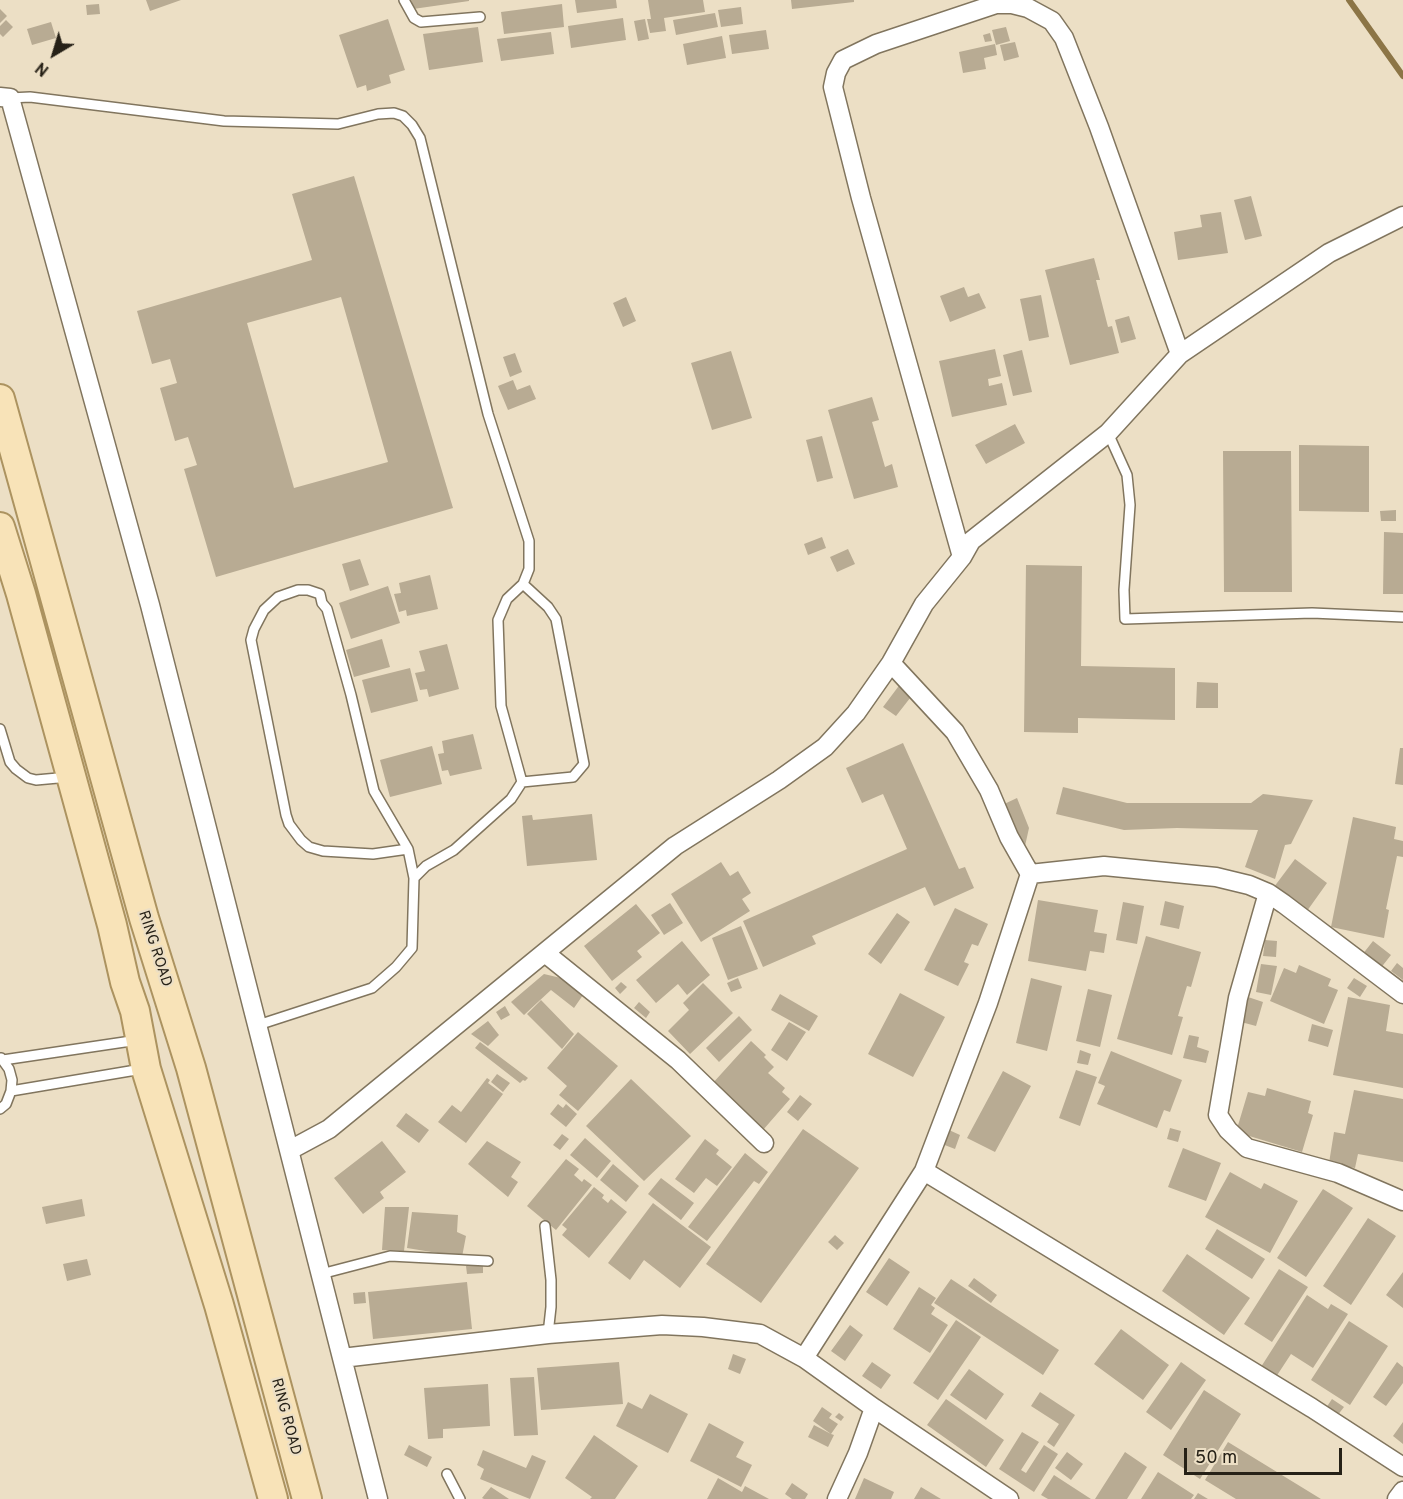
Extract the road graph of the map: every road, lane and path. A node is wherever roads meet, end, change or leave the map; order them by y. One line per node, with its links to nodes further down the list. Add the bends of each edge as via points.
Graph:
1 (404, 0): 3 (lane, via 414,18 421,22)
2 (995, 2): 6 (street, via 1028,8 1052,21 1064,38); 10 (street, via 876,44 843,60 833,87)
3 (480, 17)
4 (5, 98): 12 (lane, via 224,121 339,124 378,114 403,116 420,138 488,414 529,541 530,569); 24 (street, via 150,605)
5 (1403, 216): 6 (street, via 1329,253)
6 (1180, 354): 8 (street)
7 (0, 399): 45 (main road, RING ROAD, via 108,794 190,1068)
8 (1108, 433): 10 (street, via 971,541); 13 (lane, via 1126,475 1130,506 1125,619 1312,613)
9 (0, 527): 11 (main road)
10 (962, 557): 14 (street, via 924,604)
11 (6, 570): 16 (main road)
12 (523, 584): 17 (lane, via 507,599 498,620 501,706); 17 (lane, via 556,619 584,764 573,777)
13 (1403, 617)
14 (891, 663): 19 (street, via 955,732); 22 (street, via 856,713 825,747 675,846)
15 (0, 729): 16 (lane, via 16,770 36,780)
16 (70, 777): 25 (main road)
17 (522, 782): 20 (lane, via 511,799 454,850)
18 (408, 849): 18 (lane, via 374,791 351,695 320,594 298,590 278,597 264,610 252,640 289,824 309,847 323,851 373,854); 20 (lane)
19 (1030, 874): 21 (street, via 1104,866 1216,877); 32 (street, via 988,1003)
20 (414, 878): 24 (lane, via 412,948 396,967 372,988)
21 (1268, 893): 23 (street); 33 (street, via 1238,998 1218,1115 1247,1148 1338,1173)
22 (545, 953): 30 (street, via 678,1060); 31 (street, via 329,1129)
23 (1403, 994)
24 (258, 1025): 31 (street)
25 (140, 1040): 26 (lane); 27 (main road)
26 (1, 1059): 28 (lane, via 9,1069)
27 (146, 1069): 28 (lane); 44 (main road, via 219,1305)
28 (11, 1091): 29 (lane)
29 (0, 1109)
30 (764, 1143)
31 (290, 1150): 36 (street)
32 (924, 1171): 39 (street); 41 (street)
33 (1403, 1201)
34 (545, 1226): 37 (lane, via 551,1280)
35 (488, 1261): 36 (lane, via 390,1256)
36 (321, 1274): 38 (street)
37 (548, 1334): 38 (street); 39 (street, via 662,1325 703,1327 760,1334)
38 (342, 1358): 46 (street)
39 (804, 1358): 40 (street)
40 (874, 1408): 48 (street); 49 (street)
41 (1403, 1467)
42 (447, 1474): 47 (lane)
43 (1403, 1491): 50 (street)
44 (273, 1499)
45 (307, 1499)
46 (378, 1499)
47 (460, 1499)
48 (837, 1499)
49 (1009, 1499)
50 (1397, 1499)

